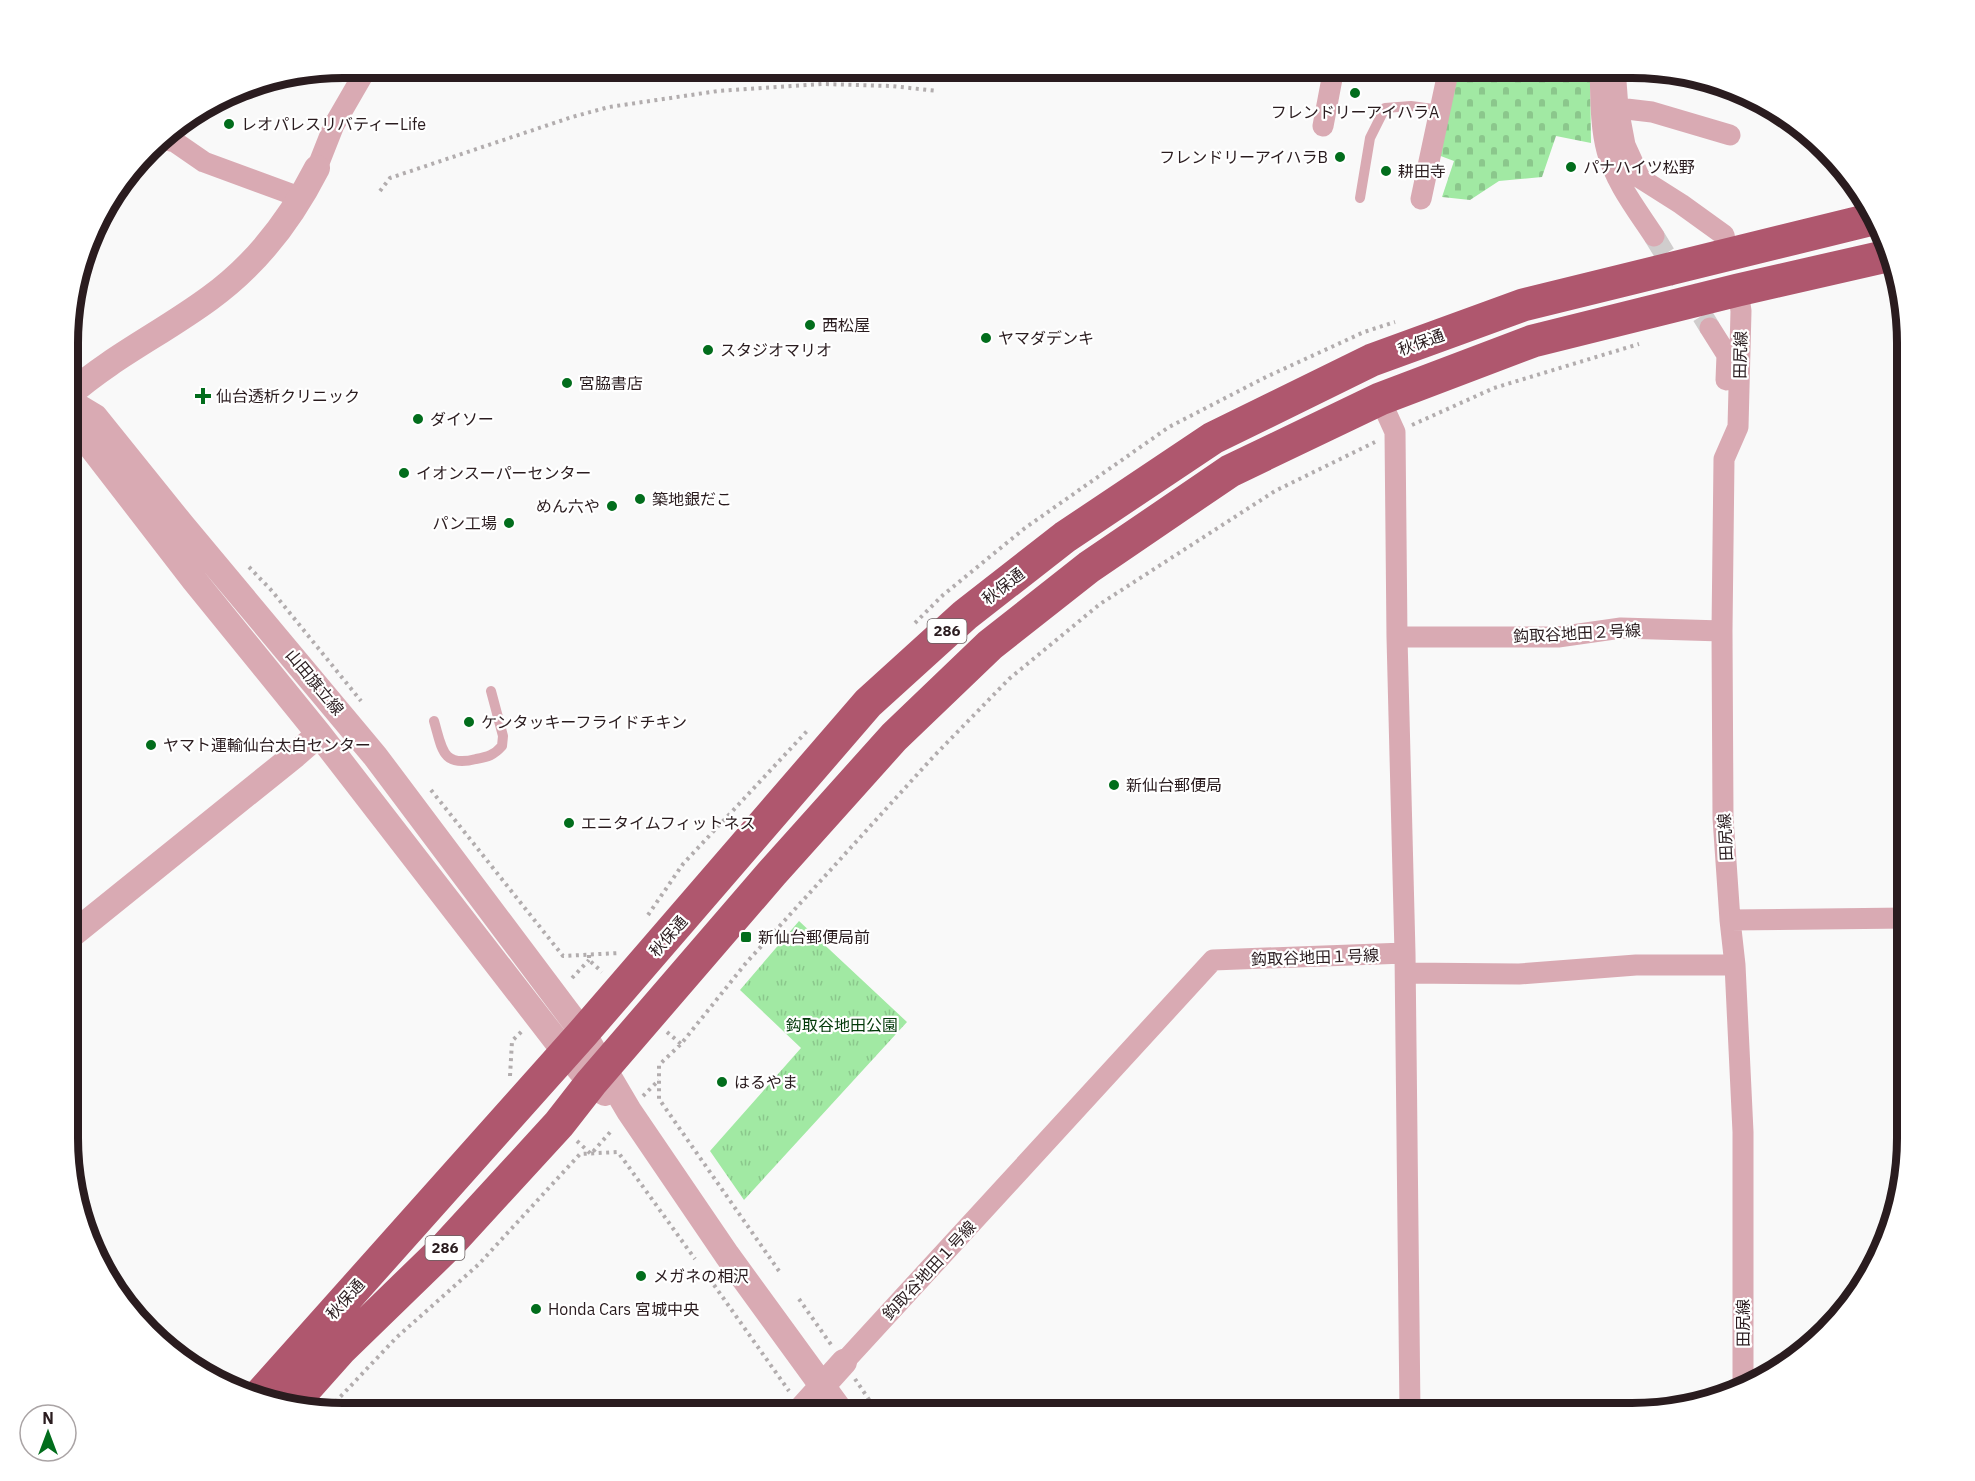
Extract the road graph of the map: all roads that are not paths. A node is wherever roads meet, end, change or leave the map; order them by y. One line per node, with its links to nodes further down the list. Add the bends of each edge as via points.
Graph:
1 (361, 78): 11 (street, via 334,125)
2 (1332, 78): 8 (street)
3 (1447, 78): 7 (street)
4 (1600, 78): 16 (street, via 1607,152 1625,191)
5 (1615, 78): 6 (street)
6 (1618, 108): 9 (street, via 1652,112); 17 (street, via 1625,145 1640,178 1724,235)
7 (1440, 110): 13 (lane, via 1385,108 1370,138); 14 (street)
8 (1323, 126)
9 (1730, 135)
10 (172, 141): 12 (street, via 204,162)
11 (317, 168): 12 (street)
12 (302, 198): 21 (street, via 270,242 211,298)
13 (1360, 198)
14 (1421, 200)
15 (1867, 220): 17 (highway, 秋保通 / 286)
16 (1654, 236)
17 (1728, 254): 36 (highway, 秋保通 / 286, via 1523,304 1372,360 1213,438 1065,537 965,615 868,703)
18 (1883, 257): 19 (highway, 秋保通 / 286)
19 (1738, 290): 22 (highway, 秋保通 / 286, via 1533,340); 25 (street, 田尻線, via 1738,427)
20 (1710, 328): 25 (street, via 1727,355)
21 (78, 388)
22 (1380, 399): 27 (street, via 1395,432); 37 (highway, 秋保通 / 286, via 1230,471 1089,567 990,645 894,737)
23 (78, 407): 36 (street, 山田旗立線, via 95,417 375,756)
24 (78, 429): 30 (street, 山田旗立線, via 186,571)
25 (1724, 459): 26 (street, 田尻線)
26 (1722, 631): 27 (street, 鈎取谷地田２号線, via 1621,628 1557,637); 32 (street, 田尻線, via 1723,818)
27 (1397, 637): 34 (street)
28 (491, 691): 29 (lane, via 503,736 502,746 489,756 465,762 451,759 443,751)
29 (434, 721)
30 (319, 734): 33 (street); 36 (street, 山田旗立線)
31 (1897, 918): 32 (street)
32 (1730, 920): 35 (street, 田尻線)
33 (78, 930)
34 (1405, 963): 35 (street, 鈎取谷地田１号線, via 1519,974 1636,965); 38 (street, 鈎取谷地田１号線, via 1213,960); 45 (street)
35 (1735, 965): 39 (street, 田尻線, via 1743,1132)
36 (574, 1042): 37 (street, 山田旗立線); 41 (highway, 秋保通 / 286)
37 (598, 1075): 40 (street, 山田旗立線, via 636,1104 727,1255); 42 (highway, 秋保通 / 286, via 559,1124 447,1246 340,1350)
38 (844, 1362): 40 (street)
39 (1743, 1379)
40 (823, 1387): 43 (street); 44 (street, 山田旗立線)
41 (264, 1391)
42 (296, 1399)
43 (794, 1403)
44 (835, 1403)
45 (1410, 1403)

